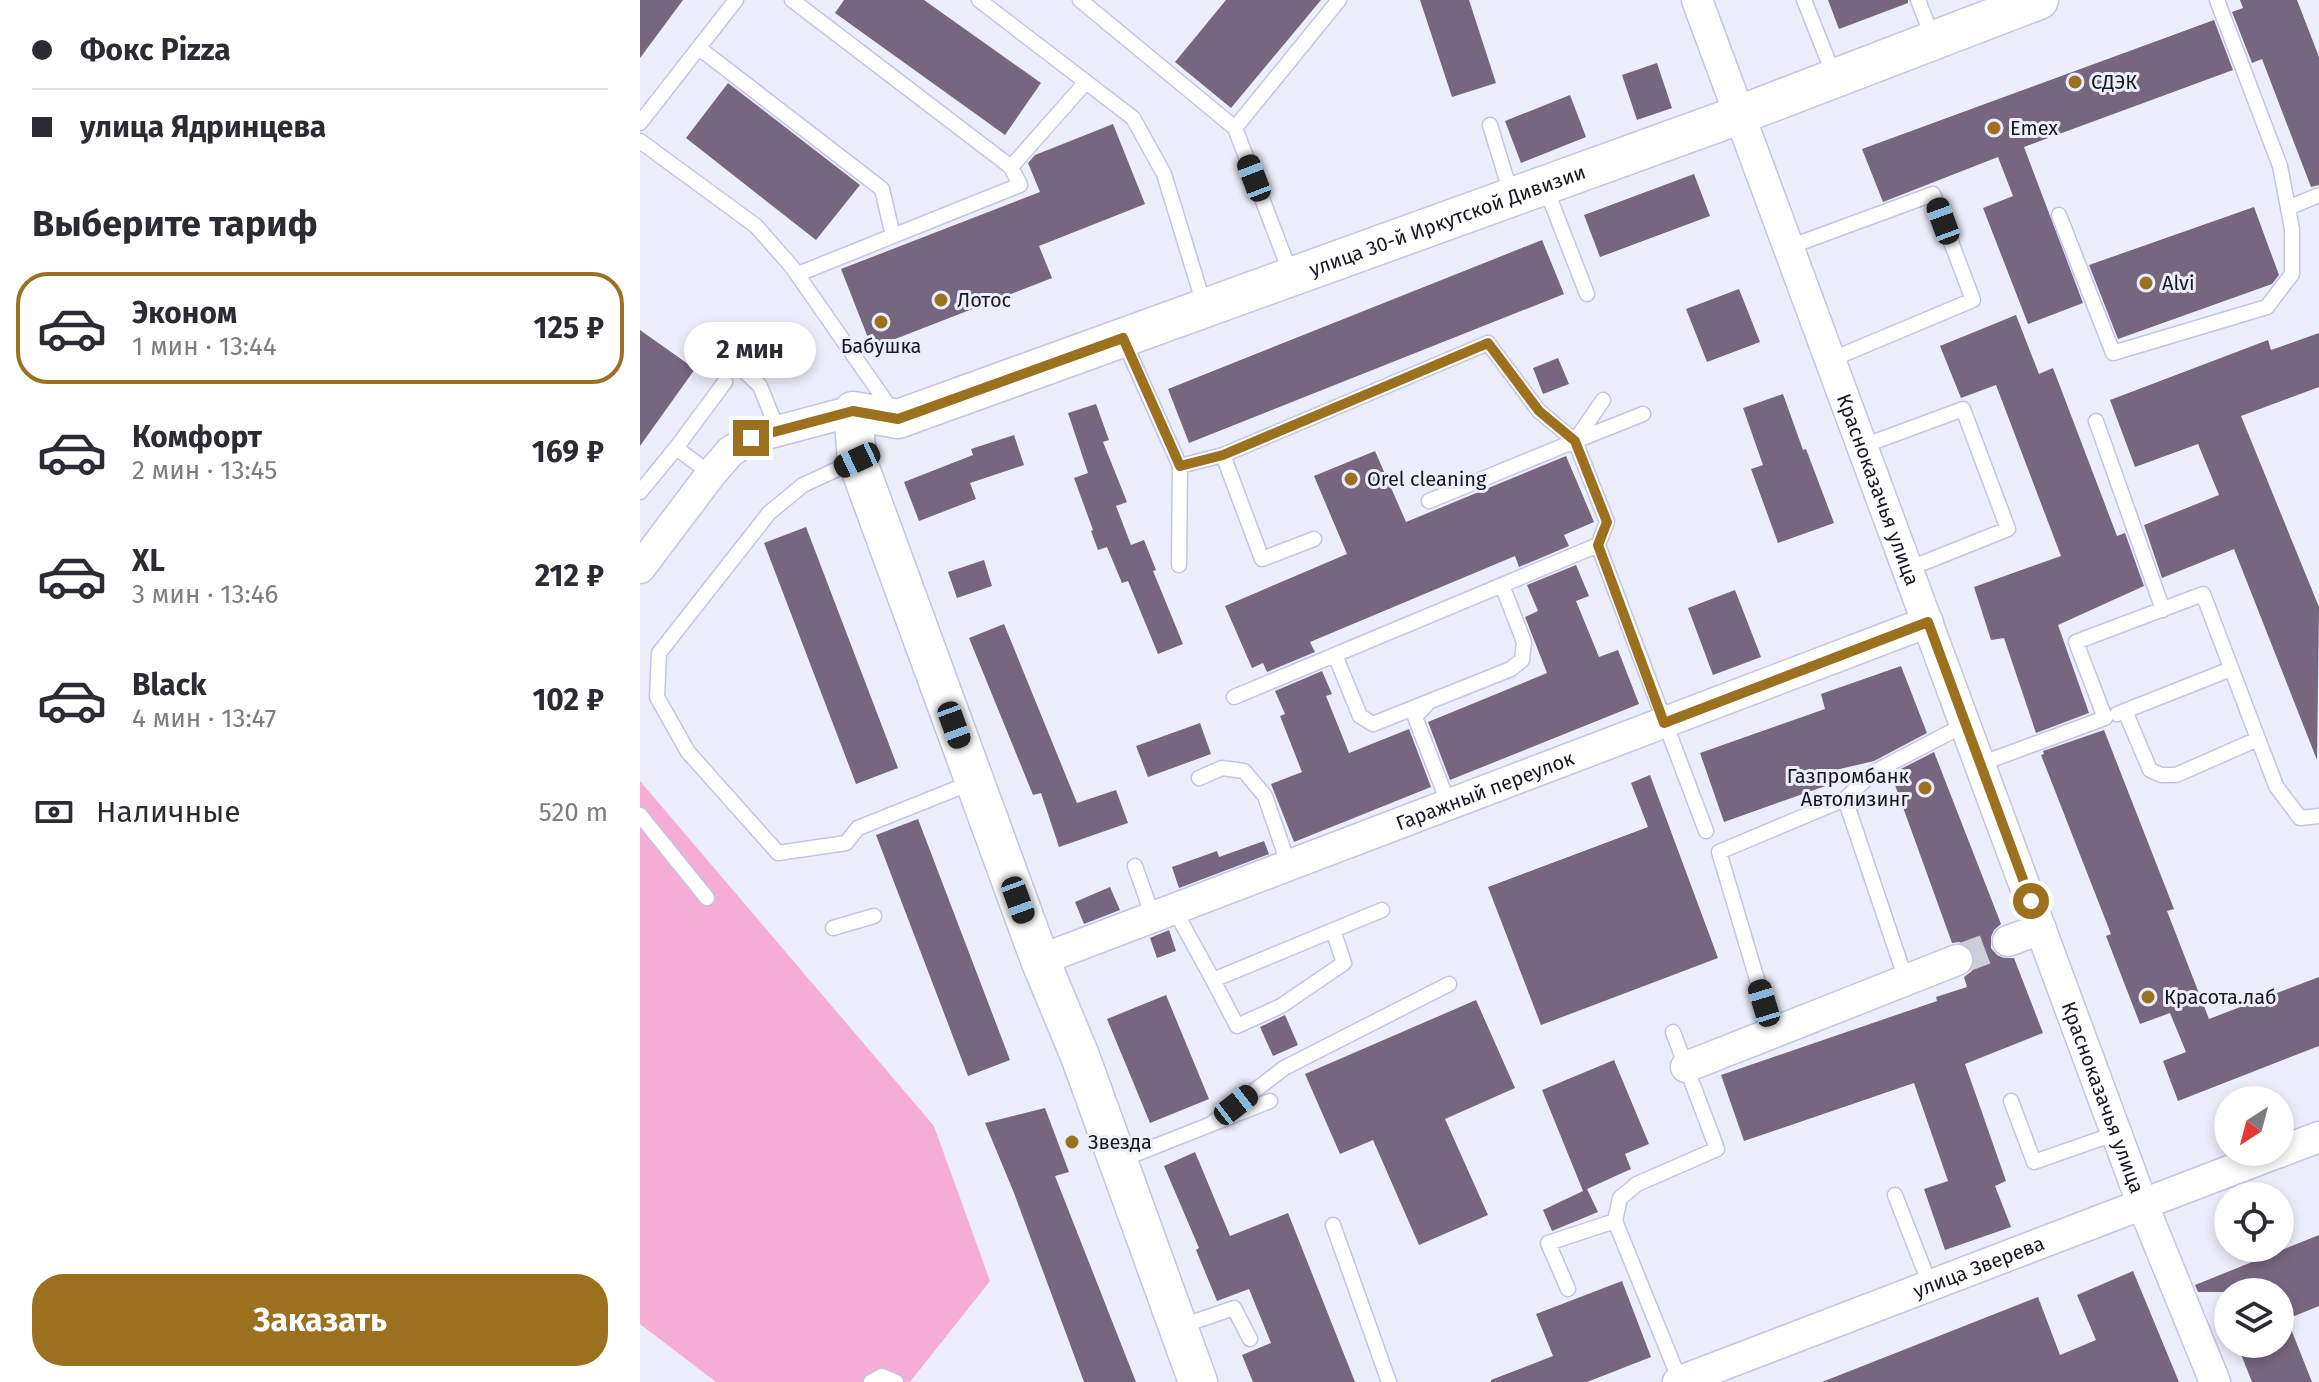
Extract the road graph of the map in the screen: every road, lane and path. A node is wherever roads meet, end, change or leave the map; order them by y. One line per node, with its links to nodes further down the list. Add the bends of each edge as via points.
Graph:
1 (736, 0): 12 (lane)
2 (792, 0): 20 (lane)
3 (979, 0): 14 (lane)
4 (1080, 0): 18 (lane)
5 (1339, 0): 18 (lane)
6 (1697, 0): 15 (street, Красноказачья улица)
7 (1804, 0): 13 (lane)
8 (1918, 0): 11 (lane)
9 (2039, 0): 11 (street, улица 30-й Иркутской Дивизии)
10 (2217, 0): 23 (lane, via 2280,166)
11 (1934, 41): 13 (street, улица 30-й Иркутской Дивизии)
12 (699, 48): 16 (lane); 25 (lane, via 882,189)
13 (1835, 78): 15 (street, улица 30-й Иркутской Дивизии)
14 (1086, 82): 20 (lane); 30 (lane, via 1133,118 1164,174)
15 (1739, 115): 21 (street, улица 30-й Иркутской Дивизии); 26 (street, Красноказачья улица)
16 (640, 123)
17 (1490, 125): 21 (lane)
18 (1235, 128): 28 (lane)
19 (640, 141): 27 (lane, via 756,226)
20 (1011, 167): 25 (lane, via 1020,185)
21 (1528, 192): 28 (street, улица 30-й Иркутской Дивизии); 29 (lane)
22 (2319, 195): 23 (lane)
23 (2288, 208): 24 (lane, via 2292,274 2267,307 2113,353)
24 (2059, 215)
25 (893, 236): 27 (lane)
26 (1789, 247): 33 (street, Красноказачья улица); 33 (lane, via 1933,194 1973,300)
27 (798, 274): 38 (lane)
28 (1292, 277): 30 (street, улица 30-й Иркутской Дивизии)
29 (1587, 294)
30 (1205, 309): 32 (street, улица 30-й Иркутской Дивизии)
31 (708, 336): 40 (lane, via 760,386)
32 (1123, 338): 38 (street, улица 30-й Иркутской Дивизии); 46 (lane)
33 (1830, 360): 42 (street, Красноказачья улица)
34 (725, 382): 43 (lane)
35 (1603, 400): 41 (lane)
36 (853, 411): 38 (street, улица 30-й Иркутской Дивизии); 40 (street); 45 (street)
37 (1643, 414): 41 (lane)
38 (898, 419)
39 (2096, 421): 56 (lane)
40 (778, 431): 47 (street, via 751,438)
41 (1575, 441): 44 (lane, via 1539,411 1488,343); 49 (lane); 51 (lane, via 1607,522)
42 (1863, 446): 54 (street, Красноказачья улица); 54 (lane, via 1963,409 2008,529)
43 (676, 448): 47 (lane); 48 (lane)
44 (1223, 455): 46 (lane); 50 (lane, via 1262,559)
45 (857, 460): 69 (street); 69 (lane, via 803,485 769,513 659,653 657,697 688,752 778,853 846,843 858,828)
46 (1180, 466): 53 (lane)
47 (711, 474): 52 (street)
48 (640, 492)
49 (1429, 501)
50 (1314, 539)
51 (1598, 545): 55 (lane); 64 (lane)
52 (643, 558)
53 (1179, 565)
54 (1908, 569): 57 (street, Красноказачья улица)
55 (1502, 585): 58 (lane); 61 (lane, via 1524,642 1522,660)
56 (2163, 610): 59 (lane, via 2203,594); 63 (lane, via 2076,642)
57 (1928, 622): 64 (street, Гаражный переулок); 65 (street, Красноказачья улица)
58 (1335, 655): 60 (lane); 61 (lane, via 1360,716 1373,724)
59 (2231, 669): 62 (lane); 66 (lane)
60 (1234, 697)
61 (1427, 703): 71 (lane, via 1415,717)
62 (2125, 711): 63 (lane); 66 (lane, via 2150,770 2161,775 2176,775)
63 (2105, 718): 67 (lane)
64 (1664, 723): 71 (street, Гаражный переулок); 74 (lane)
65 (1966, 724): 67 (street, Красноказачья улица); 70 (lane, via 1874,772)
66 (2258, 739): 73 (lane, via 2276,786 2300,818)
67 (1980, 764): 82 (street, Красноказачья улица)
68 (1199, 778): 76 (lane, via 1222,768 1244,771 1265,796)
69 (975, 781): 85 (street)
70 (1845, 799): 88 (lane); 91 (lane, via 1719,852)
71 (1449, 805): 76 (street, Гаражный переулок)
72 (640, 815): 77 (lane)
73 (2319, 816)
74 (1706, 831)
75 (1135, 866): 79 (lane)
76 (1289, 866): 79 (street, Гаражный переулок)
77 (707, 898)
78 (1382, 910): 83 (lane)
79 (1164, 913): 85 (street, Гаражный переулок); 87 (lane)
80 (874, 916): 81 (lane)
81 (833, 928)
82 (2041, 929): 84 (street); 96 (street, Красноказачья улица)
83 (1333, 930): 87 (lane); 87 (lane, via 1344,963 1281,1006 1237,1026)
84 (2008, 941)
85 (1040, 960): 99 (street)
86 (1957, 960): 88 (street)
87 (1213, 980)
88 (1906, 980): 91 (street)
89 (1449, 984): 95 (lane, via 1284,1068)
90 (1673, 1032): 92 (lane)
91 (1773, 1033): 92 (street)
92 (1686, 1067): 103 (lane, via 1717,1149 1637,1184 1620,1198)
93 (1270, 1101): 95 (lane)
94 (2011, 1101): 96 (lane, via 2034,1162)
95 (1211, 1124): 99 (lane)
96 (2117, 1133): 102 (street, Красноказачья улица)
97 (2319, 1137): 98 (street, улица Зверева)
98 (2294, 1146)
99 (1117, 1161): 107 (street)
100 (2241, 1166): 102 (street, улица Зверева)
101 (1895, 1195): 105 (lane)
102 (2142, 1203): 105 (street, улица Зверева); 114 (street, Красноказачья улица)
103 (1615, 1221): 106 (lane, via 1548,1243); 113 (lane)
104 (1333, 1225): 112 (lane)
105 (1930, 1285): 113 (street, улица Зверева)
106 (1568, 1289)
107 (1178, 1328): 108 (lane, via 1234,1308); 111 (street)
108 (1250, 1339)
109 (871, 1382): 110 (lane, via 882,1376)
110 (896, 1382)
111 (1198, 1382)
112 (1389, 1382)
113 (1679, 1382)
114 (2215, 1382)

